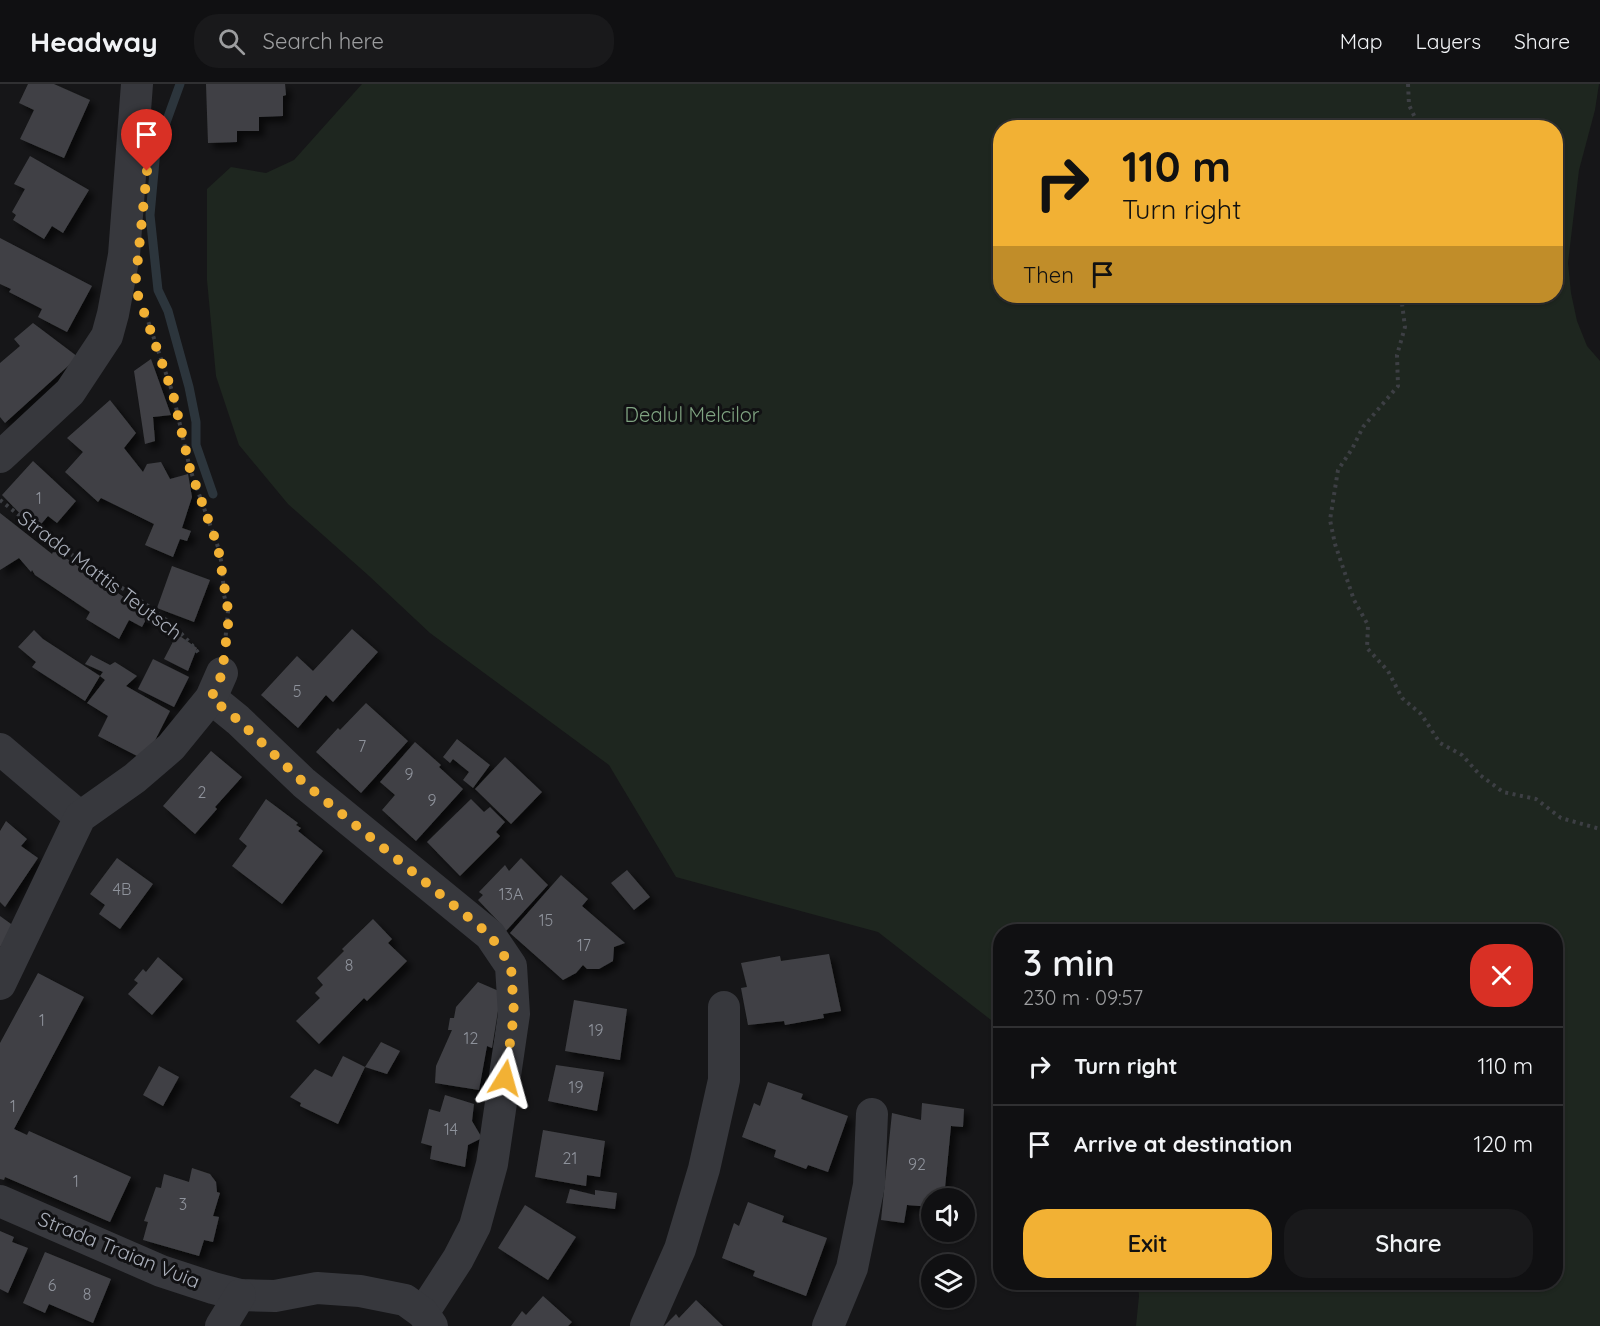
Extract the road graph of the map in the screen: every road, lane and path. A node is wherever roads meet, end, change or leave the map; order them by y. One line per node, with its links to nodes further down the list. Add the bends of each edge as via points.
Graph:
1 (137, 84): 6 (street, via 124,255 106,336 70,392)
2 (1408, 84): 3 (path, via 1409,105)
3 (1416, 120)
4 (1402, 303): 11 (path, via 1405,327 1397,355 1398,386 1363,427 1338,470 1330,520 1354,600 1368,625 1367,648 1389,671 1402,698 1421,714 1440,743 1462,755 1480,775 1503,792 1536,799 1561,818)
5 (142, 306): 8 (path, via 173,394 190,469 218,547 228,625)
6 (0, 457)
7 (0, 500): 8 (path, Strada Mattis Teutsch, via 189,640)
8 (217, 684): 10 (street, via 171,747); 17 (street, via 238,720 304,783 490,935 511,966 514,1014 492,1164 475,1226)
9 (0, 749): 10 (street)
10 (80, 817): 12 (street)
11 (1600, 829)
12 (0, 984)
13 (724, 1007): 19 (street, via 724,1080 704,1169 680,1249)
14 (872, 1114): 20 (street, via 869,1185 852,1268)
15 (0, 1201): 16 (street, Strada Traian Vuia, via 161,1271)
16 (240, 1295): 17 (street, Strada Traian Vuia, via 275,1296 317,1288 360,1290 405,1300); 18 (street)
17 (427, 1320)
18 (221, 1326)
19 (646, 1326)
20 (828, 1326)

